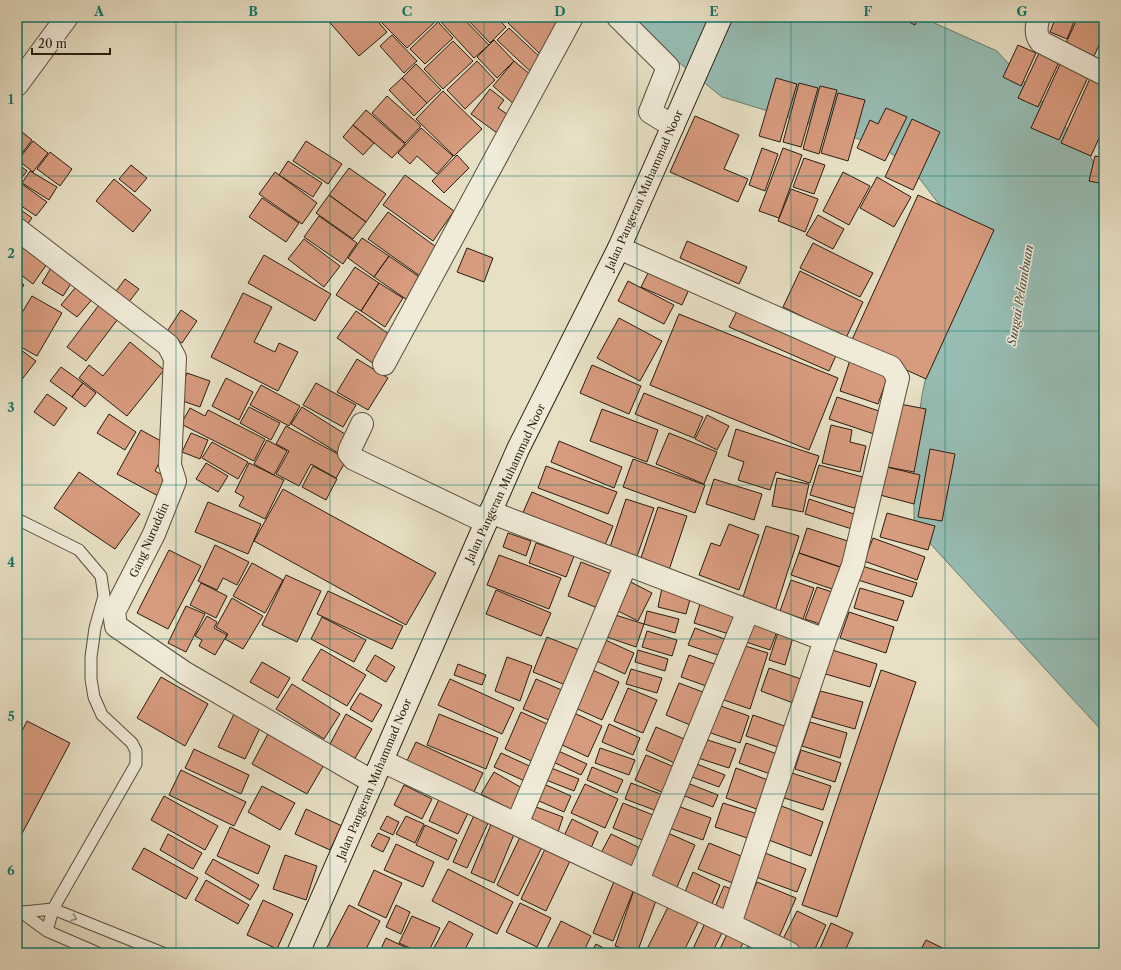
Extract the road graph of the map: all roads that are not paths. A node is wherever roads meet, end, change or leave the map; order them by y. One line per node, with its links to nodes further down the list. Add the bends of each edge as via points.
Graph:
1 (66, 17): 7 (street)
2 (572, 17): 11 (street)
3 (618, 17): 8 (street, via 668,68 650,112)
4 (721, 17): 8 (street, Jalan Pangeran Muhammad Noor)
5 (1039, 17): 6 (street, via 1037,32 1042,42)
6 (1104, 74)
7 (17, 85)
8 (673, 126): 10 (street, Jalan Pangeran Muhammad Noor)
9 (17, 229): 19 (street, Gang Nuruddin, via 168,345 175,358 170,465 174,481 154,534 114,612 116,626 184,673)
10 (619, 248): 13 (street, Jalan Pangeran Muhammad Noor, via 518,449); 17 (street, via 838,346 891,367 896,372 897,385 854,566)
11 (384, 364)
12 (362, 424): 13 (street, via 350,449 354,459)
13 (488, 517): 15 (street); 18 (street, Jalan Pangeran Muhammad Noor)
14 (17, 519): 22 (lane, via 79,550 101,576 104,596 95,628 90,679 102,715 132,743 136,751 136,764)
15 (626, 564): 16 (street); 20 (street)
16 (748, 610): 17 (street); 21 (street)
17 (825, 640): 24 (street)
18 (382, 761): 19 (street, Jalan Pangeran Muhammad Noor); 20 (street)
19 (372, 782): 28 (street, Jalan Pangeran Muhammad Noor)
20 (518, 824): 21 (street)
21 (638, 880): 24 (street)
22 (53, 909): 23 (lane); 25 (lane); 27 (lane, one-way to 27)
23 (20, 911): 25 (lane)
24 (729, 924): 29 (street)
25 (47, 931): 26 (lane)
26 (98, 953)
27 (163, 953)
28 (299, 953)
29 (788, 953)

